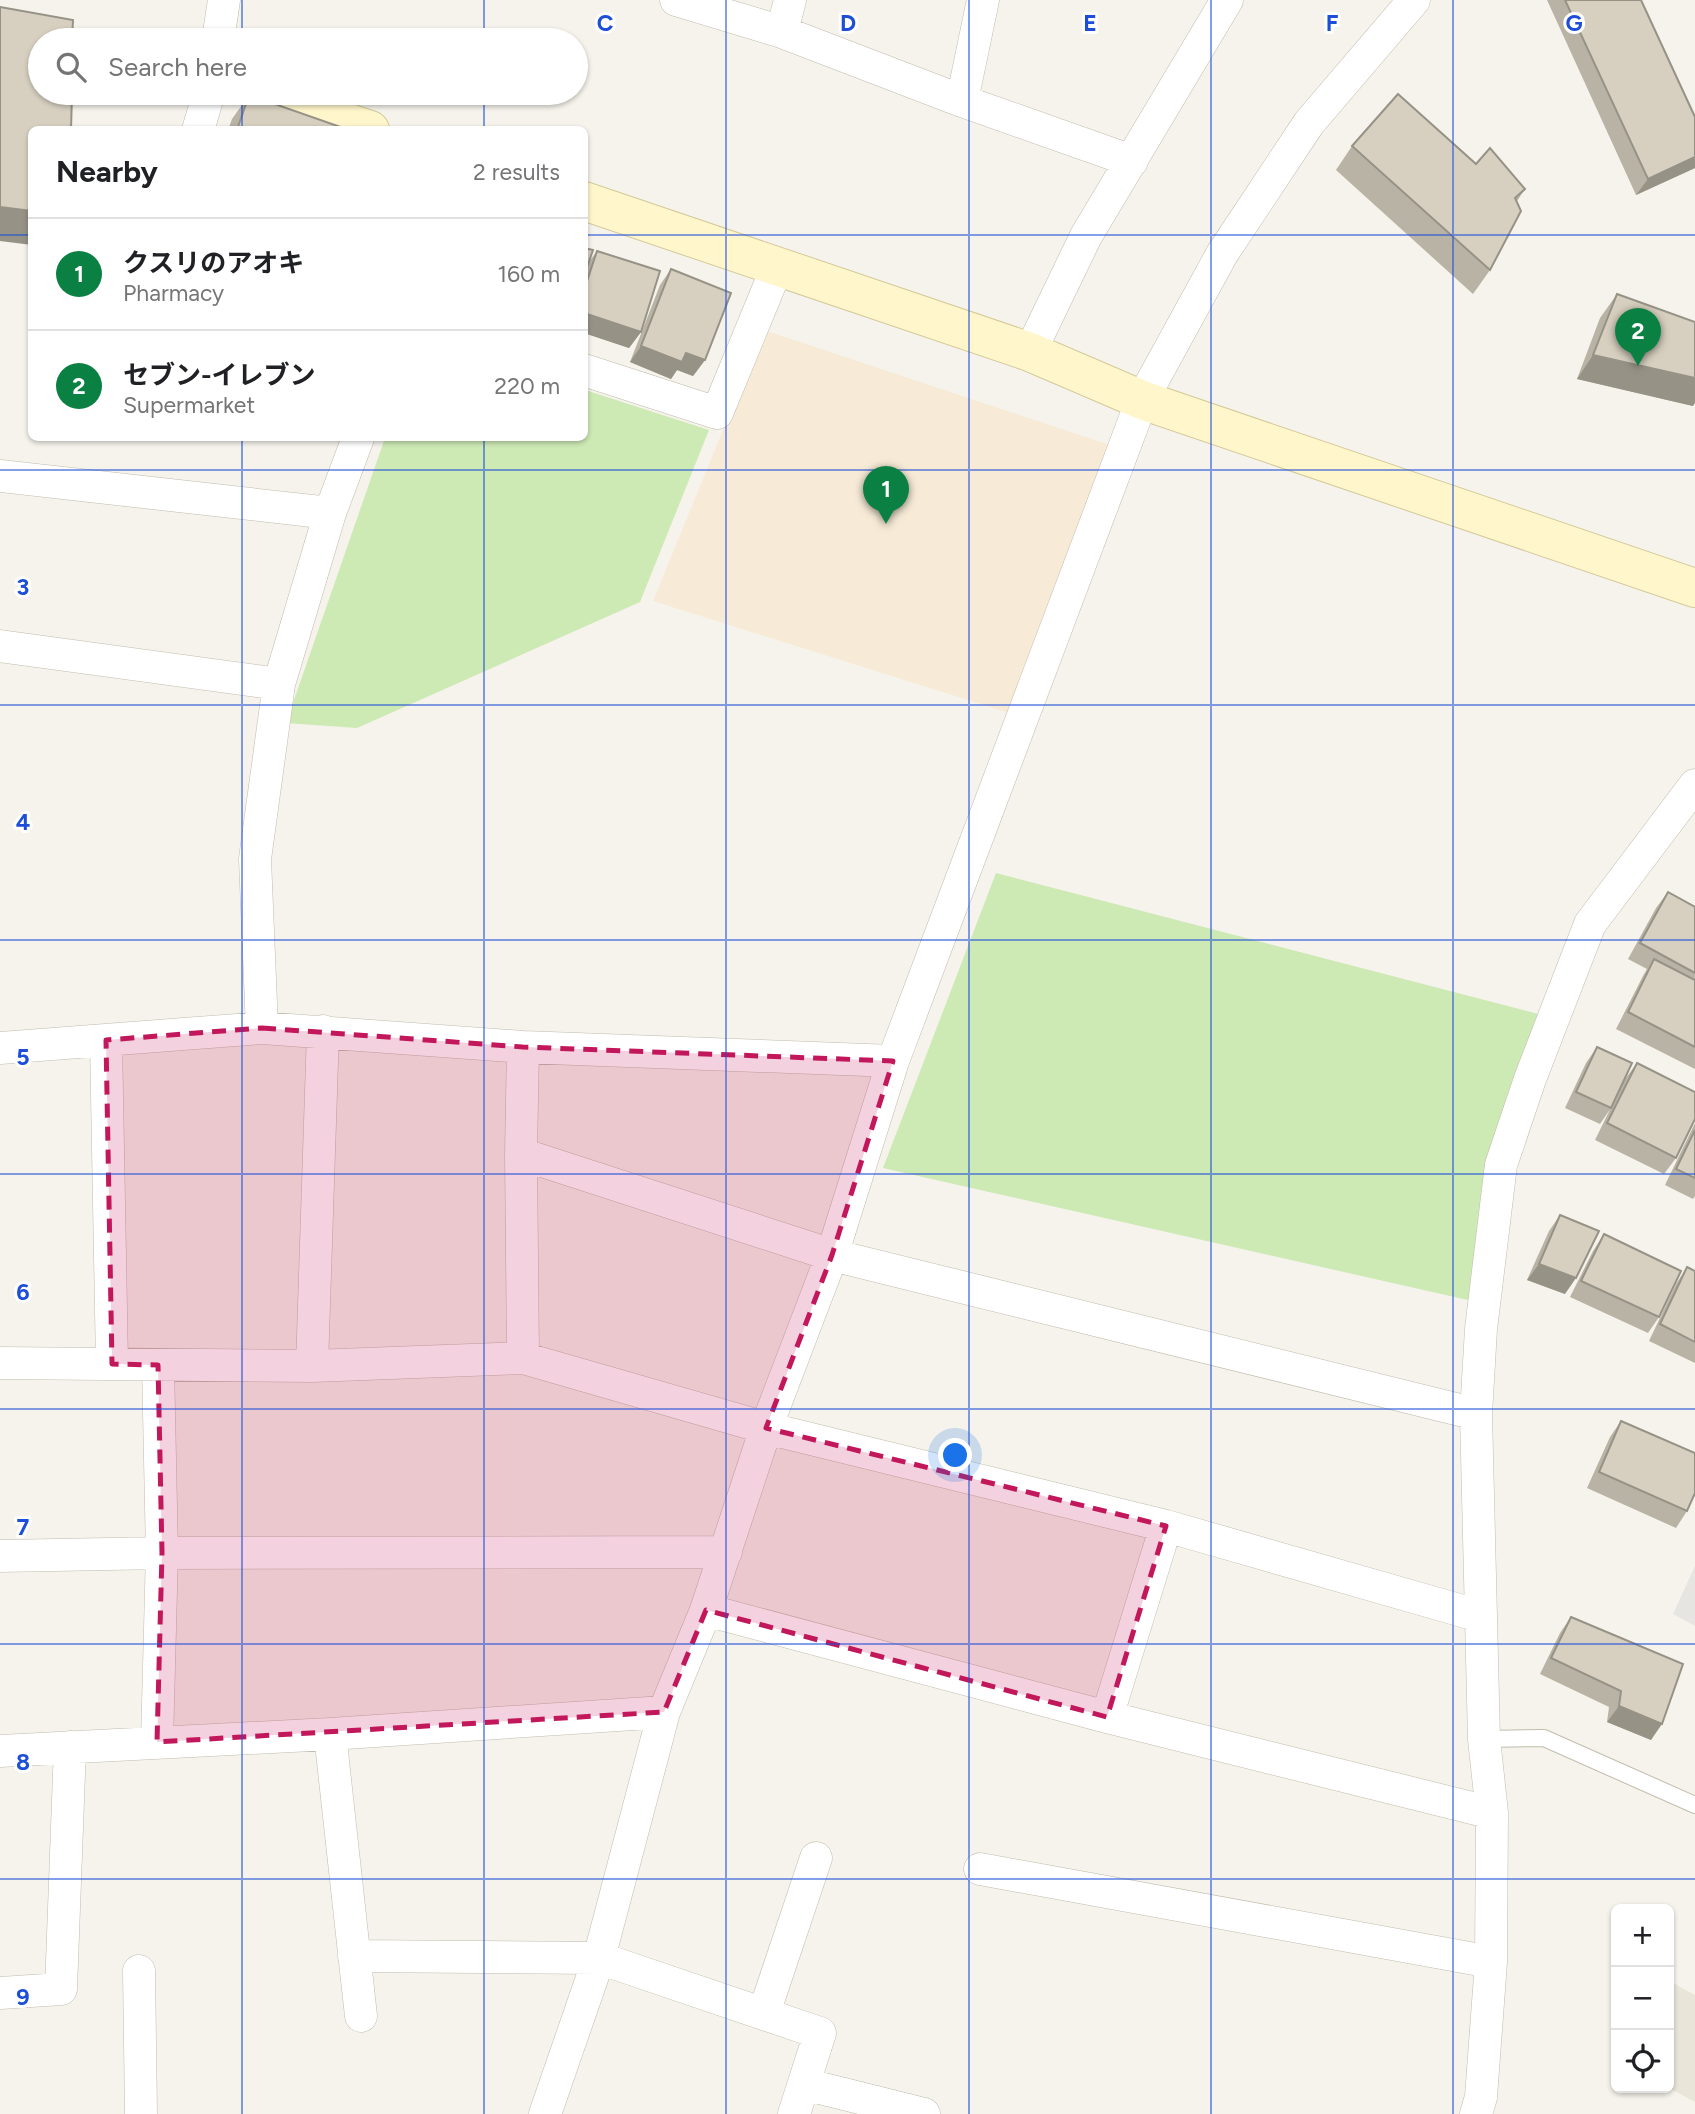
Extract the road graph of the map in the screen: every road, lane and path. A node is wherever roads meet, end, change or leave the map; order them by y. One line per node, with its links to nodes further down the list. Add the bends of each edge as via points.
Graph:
1 (224, 0): 7 (street)
2 (676, 0): 8 (street)
3 (790, 0): 8 (street)
4 (983, 0): 9 (street)
5 (1227, 0): 14 (street)
6 (1413, 0): 19 (street, via 1309,123 1222,254)
7 (220, 28)
8 (782, 33): 9 (street)
9 (961, 101): 14 (street)
10 (205, 105): 12 (street)
11 (295, 105): 13 (street)
12 (199, 126)
13 (358, 126)
14 (1132, 161): 17 (street, via 1086,236)
15 (588, 202): 16 (street)
16 (778, 265): 17 (street); 18 (street, via 717,413)
17 (1030, 352): 19 (street)
18 (588, 371)
19 (1142, 400): 23 (street); 32 (street)
20 (357, 441): 22 (street)
21 (0, 476): 22 (street)
22 (330, 513): 25 (street)
23 (1695, 588)
24 (0, 646): 25 (street)
25 (279, 684): 27 (street, via 255,859)
26 (1695, 785): 40 (street, via 1590,924 1530,1079 1501,1165 1481,1329)
27 (262, 1028): 28 (street); 29 (street)
28 (323, 1031): 30 (street); 39 (street)
29 (106, 1040): 31 (street); 37 (street)
30 (523, 1047): 32 (street); 33 (street)
31 (0, 1048)
32 (893, 1061): 34 (street)
33 (521, 1154): 34 (street); 35 (street)
34 (832, 1255): 40 (street); 41 (street)
35 (523, 1358): 39 (street); 41 (street)
36 (0, 1363): 37 (street)
37 (111, 1364): 38 (street)
38 (158, 1365): 39 (street); 44 (street)
39 (312, 1366)
40 (1476, 1415): 47 (street)
41 (766, 1428): 42 (street); 43 (street)
42 (1166, 1526): 47 (street); 49 (street)
43 (726, 1552): 44 (street); 46 (street)
44 (162, 1553): 45 (street); 52 (street)
45 (0, 1556)
46 (706, 1610): 48 (street); 49 (street)
47 (1480, 1616): 51 (street)
48 (664, 1712): 50 (street); 60 (street)
49 (1107, 1717): 56 (street)
50 (330, 1734): 52 (street); 59 (street)
51 (1484, 1739): 55 (lane, via 1544,1738); 56 (street)
52 (157, 1742): 53 (street)
53 (70, 1747): 54 (street); 63 (street, via 61,1989)
54 (0, 1751)
55 (1695, 1805)
56 (1492, 1813): 61 (street)
57 (817, 1858): 64 (street)
58 (980, 1870): 61 (street)
59 (354, 1955): 60 (street); 65 (street)
60 (599, 1958): 64 (street); 68 (street)
61 (1491, 1962): 71 (street)
62 (139, 1971): 67 (street)
63 (0, 1993)
64 (764, 2014): 66 (street, via 820,2033)
65 (361, 2017)
66 (804, 2084): 69 (street); 70 (street)
67 (141, 2114)
68 (545, 2114)
69 (794, 2114)
70 (924, 2114)
71 (1476, 2114)

